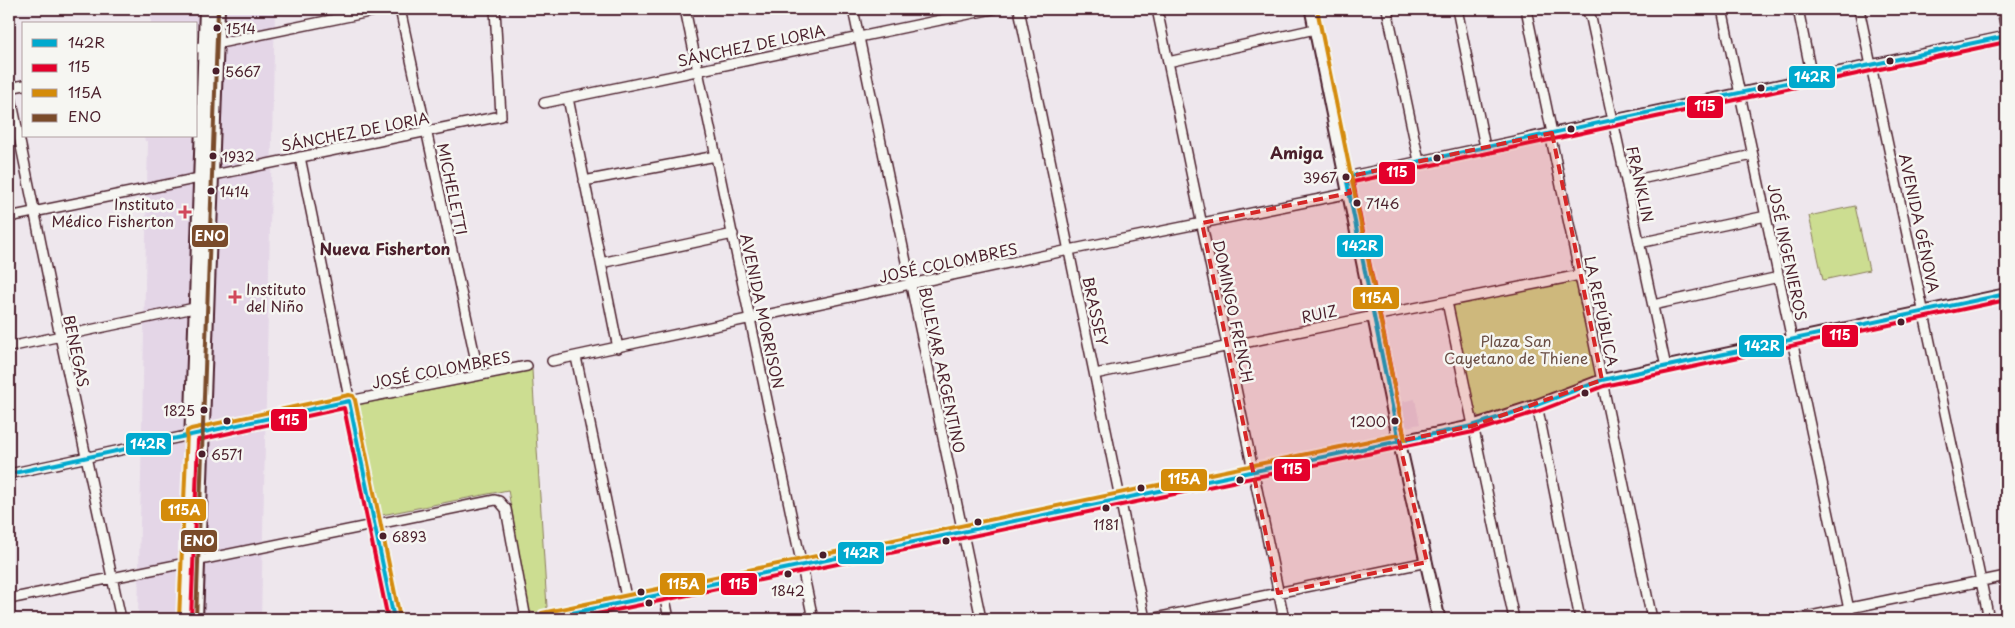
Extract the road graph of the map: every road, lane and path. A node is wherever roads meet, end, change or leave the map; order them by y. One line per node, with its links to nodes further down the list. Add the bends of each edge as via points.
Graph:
1 (206, 9): 24 (main road)
2 (218, 9): 24 (main road)
3 (384, 9): 24 (street)
4 (400, 9): 35 (street, MICHELETTI)
5 (495, 9): 35 (street, SÁNCHEZ DE LORIA, via 501,116)
6 (686, 9): 27 (street, AVENIDA MORRISON)
7 (853, 9): 23 (street, BULEVAR ARGENTINO)
8 (993, 9): 23 (street, SÁNCHEZ DE LORIA)
9 (1019, 9): 53 (street, BRASSEY)
10 (1158, 9): 25 (street, DOMINGO FRENCH)
11 (1311, 9): 20 (main road)
12 (1387, 9): 41 (street)
13 (1456, 9): 37 (street)
14 (1526, 9): 36 (street, LA REPÚBLICA)
15 (1586, 9): 34 (street, FRANKLIN, via 1591,18)
16 (1722, 9): 31 (street, JOSÉ INGENIEROS)
17 (1798, 9): 28 (street)
18 (1860, 9): 26 (street, AVENIDA GÉNOVA)
19 (2002, 9): 21 (street)
20 (1315, 29): 25 (street); 43 (main road)
21 (2006, 30)
22 (2006, 36): 26 (street)
23 (859, 37): 27 (street, SÁNCHEZ DE LORIA); 57 (street, BULEVAR ARGENTINO)
24 (206, 46): 42 (main road)
25 (1168, 62): 50 (street, DOMINGO FRENCH)
26 (1871, 65): 28 (street); 62 (street, AVENIDA GÉNOVA)
27 (698, 70): 32 (street, SÁNCHEZ DE LORIA); 39 (street, AVENIDA MORRISON)
28 (1812, 78): 31 (street)
29 (22, 85): 30 (street)
30 (9, 88): 47 (street, BENEGAS)
31 (1740, 93): 34 (street); 38 (street, JOSÉ INGENIEROS)
32 (568, 98): 33 (street, SÁNCHEZ DE LORIA); 44 (street)
33 (544, 103)
34 (1613, 120): 36 (street); 45 (street, FRANKLIN)
35 (426, 131): 40 (street, SÁNCHEZ DE LORIA); 75 (street, MICHELETTI)
36 (1552, 133): 37 (street); 55 (street, LA REPÚBLICA)
37 (1485, 147): 41 (street)
38 (1753, 155): 45 (street); 48 (street, JOSÉ INGENIEROS)
39 (716, 156): 44 (street); 51 (street, AVENIDA MORRISON)
40 (300, 157): 42 (street, SÁNCHEZ DE LORIA); 77 (street)
41 (1419, 161): 43 (street)
42 (206, 176): 47 (street, SÁNCHEZ DE LORIA); 61 (main road)
43 (1346, 176): 46 (main road)
44 (584, 181): 54 (street)
45 (1626, 182): 52 (street, FRANKLIN)
46 (1350, 194): 50 (street, JOSÉ COLOMBRES); 63 (main road)
47 (34, 212): 49 (street, SÁNCHEZ DE LORIA); 65 (street, BENEGAS)
48 (1766, 216): 52 (street); 56 (street, JOSÉ INGENIEROS)
49 (9, 217)
50 (1202, 223): 53 (street, JOSÉ COLOMBRES); 67 (street, DOMINGO FRENCH)
51 (733, 234): 54 (street); 64 (street, AVENIDA MORRISON)
52 (1639, 243): 60 (street, FRANKLIN)
53 (1069, 250): 57 (street, JOSÉ COLOMBRES); 74 (street, BRASSEY)
54 (601, 262): 69 (street)
55 (1580, 275): 59 (street, RUIZ); 76 (street, LA REPÚBLICA)
56 (1779, 277): 60 (street); 66 (street, JOSÉ INGENIEROS)
57 (911, 284): 64 (street, JOSÉ COLOMBRES); 87 (street, BULEVAR ARGENTINO)
58 (2006, 294): 62 (street)
59 (1447, 302): 63 (street, RUIZ); 79 (street)
60 (1652, 305): 73 (street, FRANKLIN)
61 (202, 307): 65 (street); 80 (main road)
62 (1925, 311): 66 (street); 93 (street, AVENIDA GÉNOVA)
63 (1374, 316): 67 (street, RUIZ); 81 (main road)
64 (750, 319): 69 (street, JOSÉ COLOMBRES); 90 (street, AVENIDA MORRISON)
65 (60, 336): 68 (street); 82 (street, BENEGAS)
66 (1792, 340): 73 (street); 98 (street, JOSÉ INGENIEROS)
67 (1227, 346): 74 (street, RUIZ); 83 (street, DOMINGO FRENCH)
68 (9, 347)
69 (618, 348): 70 (street, JOSÉ COLOMBRES)
70 (576, 357): 71 (street, JOSÉ COLOMBRES); 97 (street)
71 (552, 361)
72 (527, 366): 75 (street, JOSÉ COLOMBRES)
73 (1666, 367): 76 (street)
74 (1095, 374): 85 (street, BRASSEY)
75 (479, 375): 77 (street, JOSÉ COLOMBRES)
76 (1602, 380): 78 (street); 114 (street, LA REPÚBLICA)
77 (349, 402): 80 (street, JOSÉ COLOMBRES); 86 (street)
78 (1537, 405): 79 (street); 113 (street)
79 (1472, 426): 81 (street); 112 (street)
80 (197, 434): 82 (street, JOSÉ COLOMBRES); 88 (main road)
81 (1399, 441): 83 (street); 89 (main road)
82 (86, 458): 84 (street, JOSÉ COLOMBRES); 92 (street, BENEGAS)
83 (1254, 471): 85 (street); 94 (street, DOMINGO FRENCH)
84 (9, 474)
85 (1121, 499): 87 (street); 108 (street, BRASSEY)
86 (375, 525): 88 (street); 102 (street); 103 (street, via 499,501 506,509)
87 (963, 532): 90 (street); 107 (street, BULEVAR ARGENTINO)
88 (193, 562): 92 (street); 100 (main road); 101 (main road)
89 (1427, 562): 94 (street); 111 (main road)
90 (802, 565): 95 (street); 106 (street, AVENIDA MORRISON)
91 (2006, 576): 93 (street)
92 (112, 578): 96 (street); 99 (street, BENEGAS)
93 (1981, 581): 98 (street); 117 (street, AVENIDA GÉNOVA)
94 (1278, 593): 109 (street); 110 (street, DOMINGO FRENCH)
95 (664, 594): 97 (street); 105 (street)
96 (9, 599)
97 (627, 602): 104 (street)
98 (1849, 608): 115 (street); 116 (street, JOSÉ INGENIEROS)
99 (121, 619)
100 (186, 619)
101 (196, 619)
102 (394, 619)
103 (526, 619)
104 (543, 619)
105 (669, 619)
106 (813, 619)
107 (981, 619)
108 (1145, 619)
109 (1151, 619)
110 (1284, 619)
111 (1439, 619)
112 (1514, 619)
113 (1580, 619)
114 (1652, 619)
115 (1796, 619)
116 (1851, 619)
117 (1989, 619)

